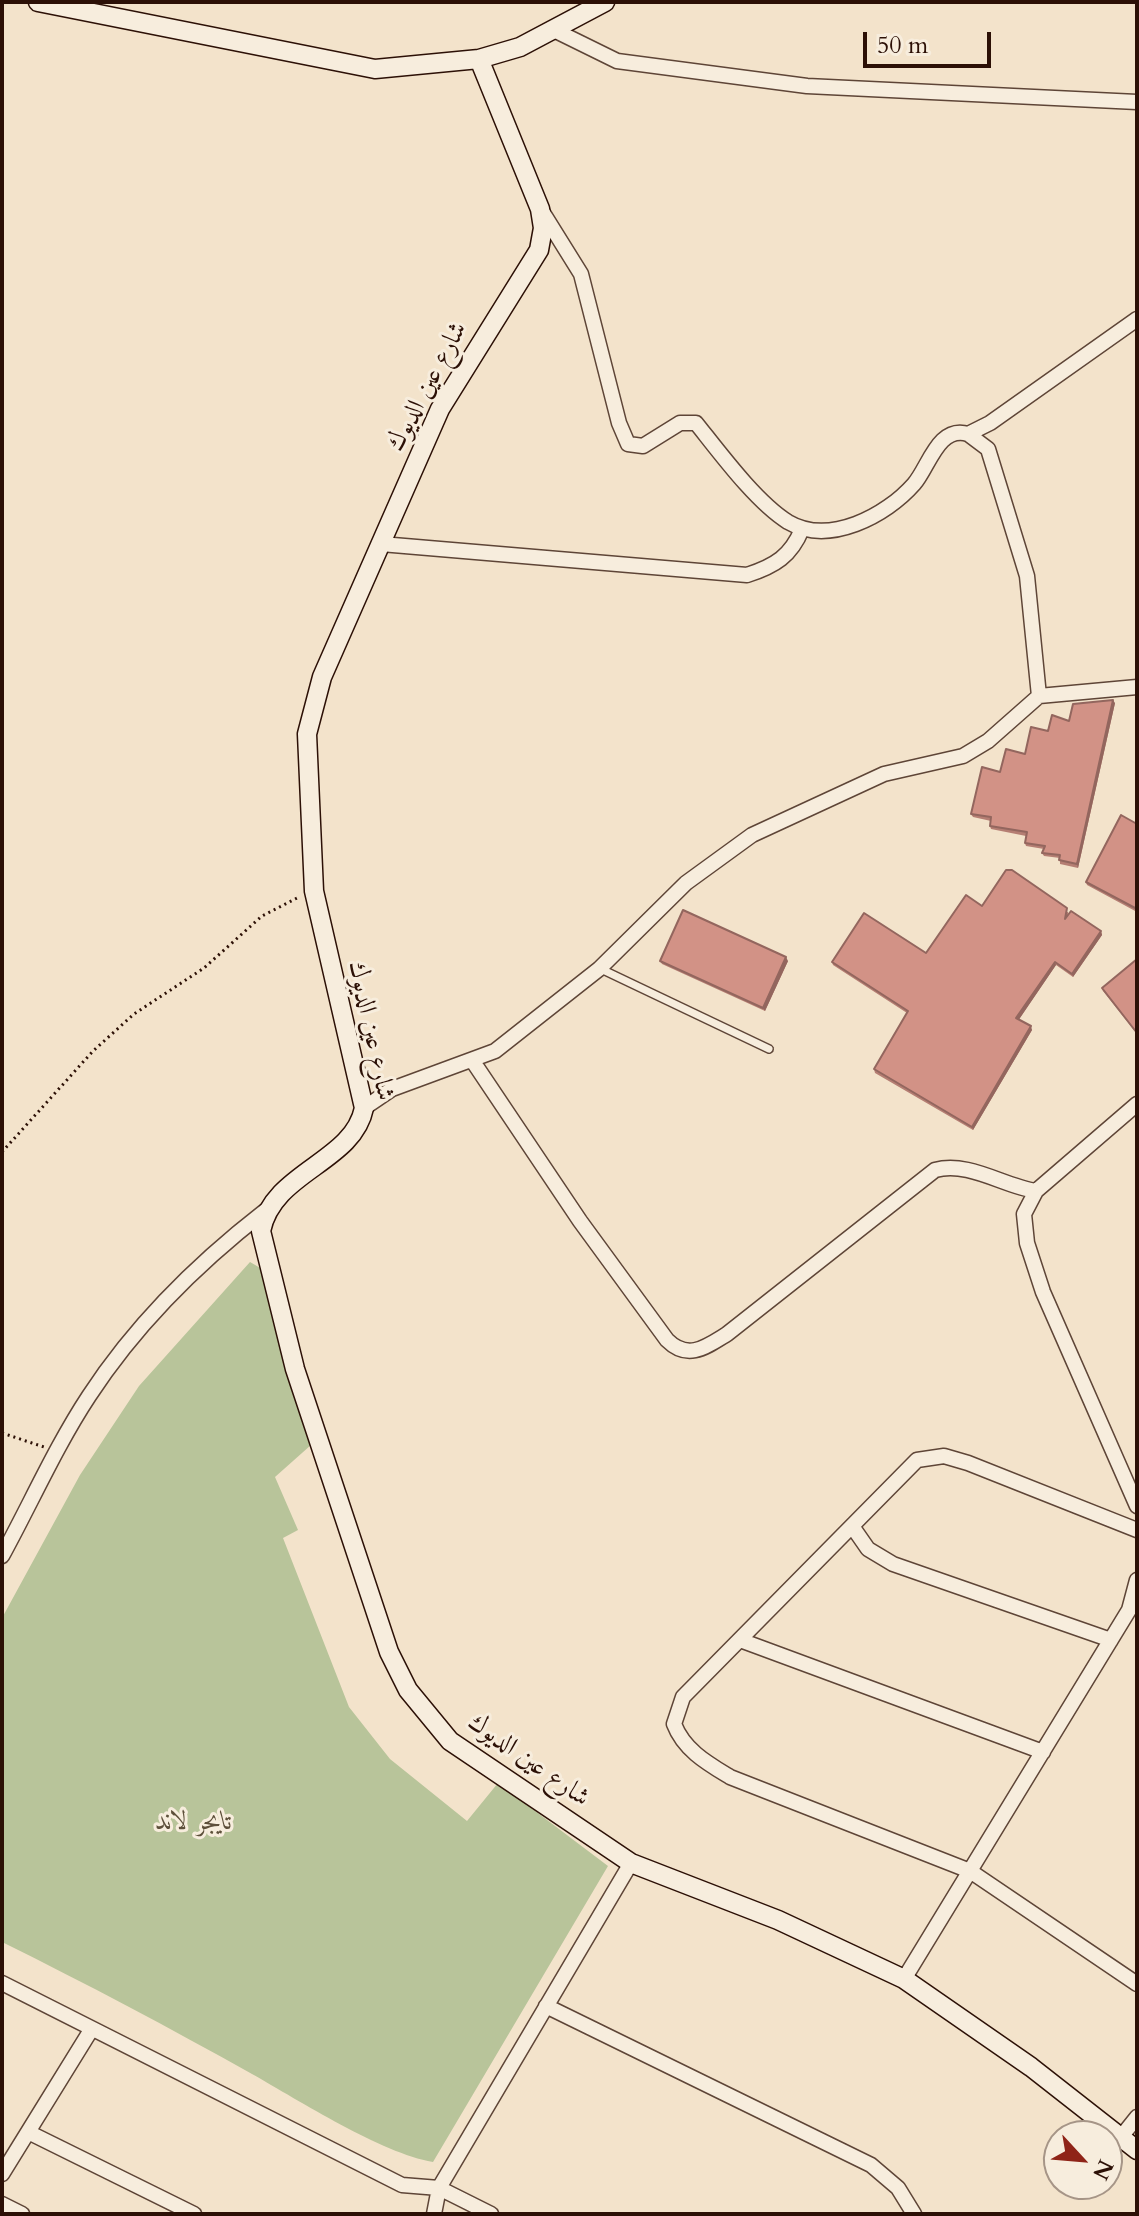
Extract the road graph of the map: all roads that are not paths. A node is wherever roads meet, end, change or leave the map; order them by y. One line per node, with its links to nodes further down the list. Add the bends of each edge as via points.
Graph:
1 (38, 2): 4 (street, via 375,69)
2 (605, 2): 3 (street)
3 (556, 31): 4 (street); 5 (street, via 617,61 807,86)
4 (479, 59): 6 (street, شارع عين الديوك)
5 (1137, 102)
6 (540, 209): 9 (street, via 581,274 628,444 643,446 680,423 696,423 777,514); 10 (street, شارع عين الديوك, via 543,228 533,265 440,409)
7 (1137, 319): 8 (street)
8 (968, 434): 9 (street, via 959,431 940,443 917,482 875,514 832,530); 12 (street, via 988,449 1027,576)
9 (802, 529): 10 (street, via 785,557 747,575)
10 (381, 544): 17 (street, شارع عين الديوك, via 322,677 307,734 306,764 314,891)
11 (1137, 687): 12 (street)
12 (1039, 696): 13 (street, via 963,756 884,774 752,835 686,883)
13 (599, 969): 14 (lane); 15 (street, via 521,1033)
14 (769, 1049)
15 (472, 1060): 17 (street, via 392,1089); 18 (street, via 632,1293 667,1340 686,1352 696,1352 727,1334 935,1170 961,1167)
16 (1137, 1104): 18 (street)
17 (364, 1108): 19 (street, شارع عين الديوك, via 355,1130)
18 (1036, 1191): 20 (street, via 1024,1214 1027,1243 1043,1292)
19 (265, 1211): 23 (street, via 223,1244 132,1336 88,1397); 28 (street, شارع عين الديوك, via 264,1249 299,1383 389,1652 408,1690 450,1741)
20 (1137, 1506)
21 (852, 1526): 22 (street, via 917,1460 944,1456); 25 (street); 26 (street, via 868,1549 893,1564)
22 (1137, 1530)
23 (2, 1556)
24 (1137, 1580): 26 (street, via 1129,1610)
25 (740, 1640): 27 (street); 29 (street, via 676,1710 679,1737 692,1751 730,1777)
26 (1111, 1640): 27 (street)
27 (1043, 1752): 29 (street)
28 (631, 1863): 30 (street, شارع عين الديوك, via 778,1920); 33 (street)
29 (970, 1871): 30 (street); 32 (street)
30 (904, 1979): 36 (street, شارع عين الديوك)
31 (2, 1983): 34 (street)
32 (1137, 1984)
33 (546, 2006): 40 (street); 46 (street, via 871,2165 898,2188)
34 (91, 2030): 37 (street); 40 (street, via 402,2185)
35 (1137, 2117): 38 (street)
36 (1099, 2120)
37 (28, 2132): 39 (street); 43 (street)
38 (1123, 2134)
39 (2, 2174)
40 (439, 2188): 44 (street); 45 (street)
41 (2, 2204): 42 (street)
42 (22, 2214)
43 (194, 2214)
44 (434, 2214)
45 (491, 2214)
46 (914, 2214)

